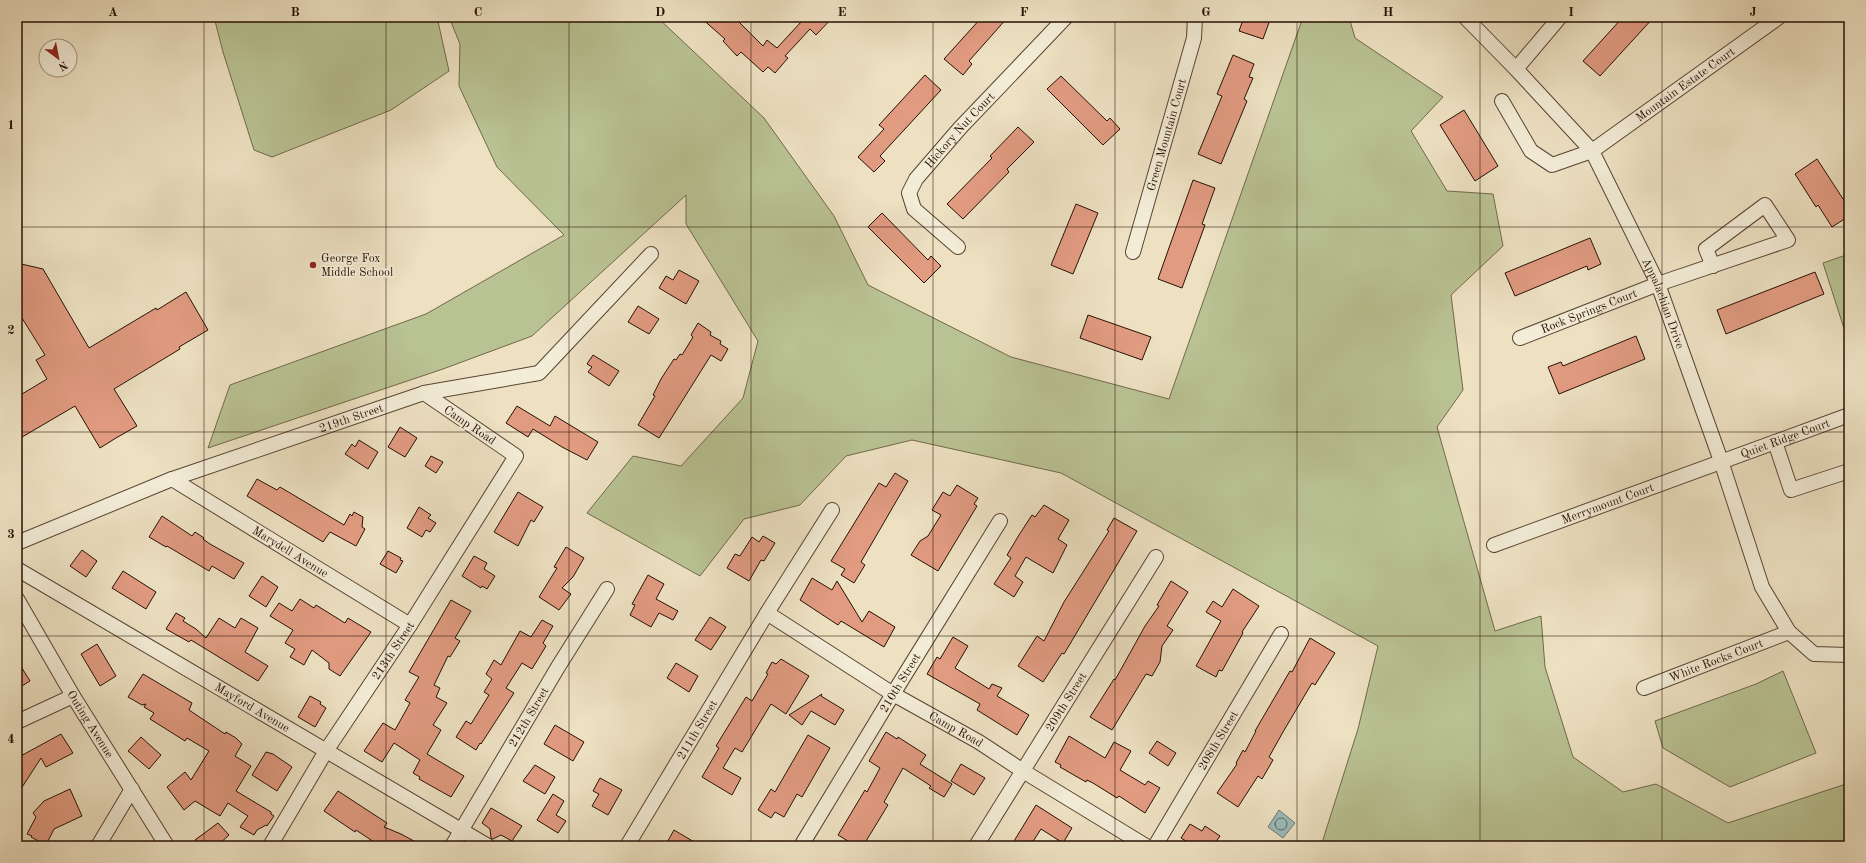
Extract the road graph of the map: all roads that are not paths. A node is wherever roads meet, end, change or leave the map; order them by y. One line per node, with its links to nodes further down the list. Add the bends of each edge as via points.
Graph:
1 (1066, 17): 9 (street, Hickory Nut Court, via 960,128 916,179 909,193 914,210)
2 (1195, 17): 10 (street, Green Mountain Court, via 1194,38)
3 (1465, 17): 6 (street, Appalachian Drive)
4 (1560, 17): 6 (street)
5 (1778, 17): 8 (street, Mountain Estate Court)
6 (1516, 68): 8 (street, Appalachian Drive)
7 (1502, 101): 8 (street, Mountain Estate Court, via 1531,151 1552,166)
8 (1592, 151): 13 (street, Appalachian Drive)
9 (958, 247)
10 (1133, 252)
11 (651, 254): 15 (street, 219th Street, via 539,373)
12 (1713, 266): 12 (street, Rock Springs Court, via 1706,249 1765,205 1788,240); 13 (street, Rock Springs Court)
13 (1658, 284): 14 (street, Rock Springs Court); 19 (street, Appalachian Drive)
14 (1520, 338)
15 (424, 393): 18 (street, Camp Road); 21 (street, 219th Street)
16 (1849, 415): 17 (street, Quiet Ridge Court)
17 (1775, 442): 19 (street, Quiet Ridge Court); 20 (street, via 1791,490)
18 (516, 456): 31 (street, 213th Street)
19 (1721, 461): 25 (street, Merrymount Court); 32 (street, Appalachian Drive, via 1762,587)
20 (1849, 470)
21 (172, 479): 24 (street, 219th Street); 31 (street, Marydell Avenue)
22 (832, 510): 30 (street, 211th Street)
23 (1000, 521): 36 (street, 210th Street)
24 (17, 543)
25 (1494, 545)
26 (1156, 557): 40 (street, 209th Street)
27 (17, 569): 39 (street, Mayford Avenue)
28 (607, 589): 42 (street, 212th Street)
29 (17, 599): 37 (street, Outing Avenue)
30 (767, 613): 36 (street, Camp Road); 48 (street, 211th Street)
31 (410, 625): 39 (street, 213th Street)
32 (1789, 632): 34 (street, Appalachian Drive, via 1814,654); 35 (street, White Rocks Court)
33 (1281, 634): 52 (street, 208th Street)
34 (1849, 655)
35 (1644, 688)
36 (893, 694): 40 (street, Camp Road, via 979,742); 49 (street, 210th Street)
37 (73, 696): 38 (street); 41 (street, Outing Avenue)
38 (17, 722)
39 (326, 751): 42 (street, Mayford Avenue); 45 (street, 213th Street)
40 (1023, 772): 50 (street, 209th Street); 51 (street, Camp Road)
41 (132, 789): 43 (street); 44 (street, Outing Avenue)
42 (461, 830): 46 (street, 212th Street); 47 (street, Mayford Avenue)
43 (98, 846)
44 (167, 846)
45 (270, 846)
46 (452, 846)
47 (488, 846)
48 (627, 846)
49 (801, 846)
50 (976, 846)
51 (1146, 846)
52 (1155, 846)

